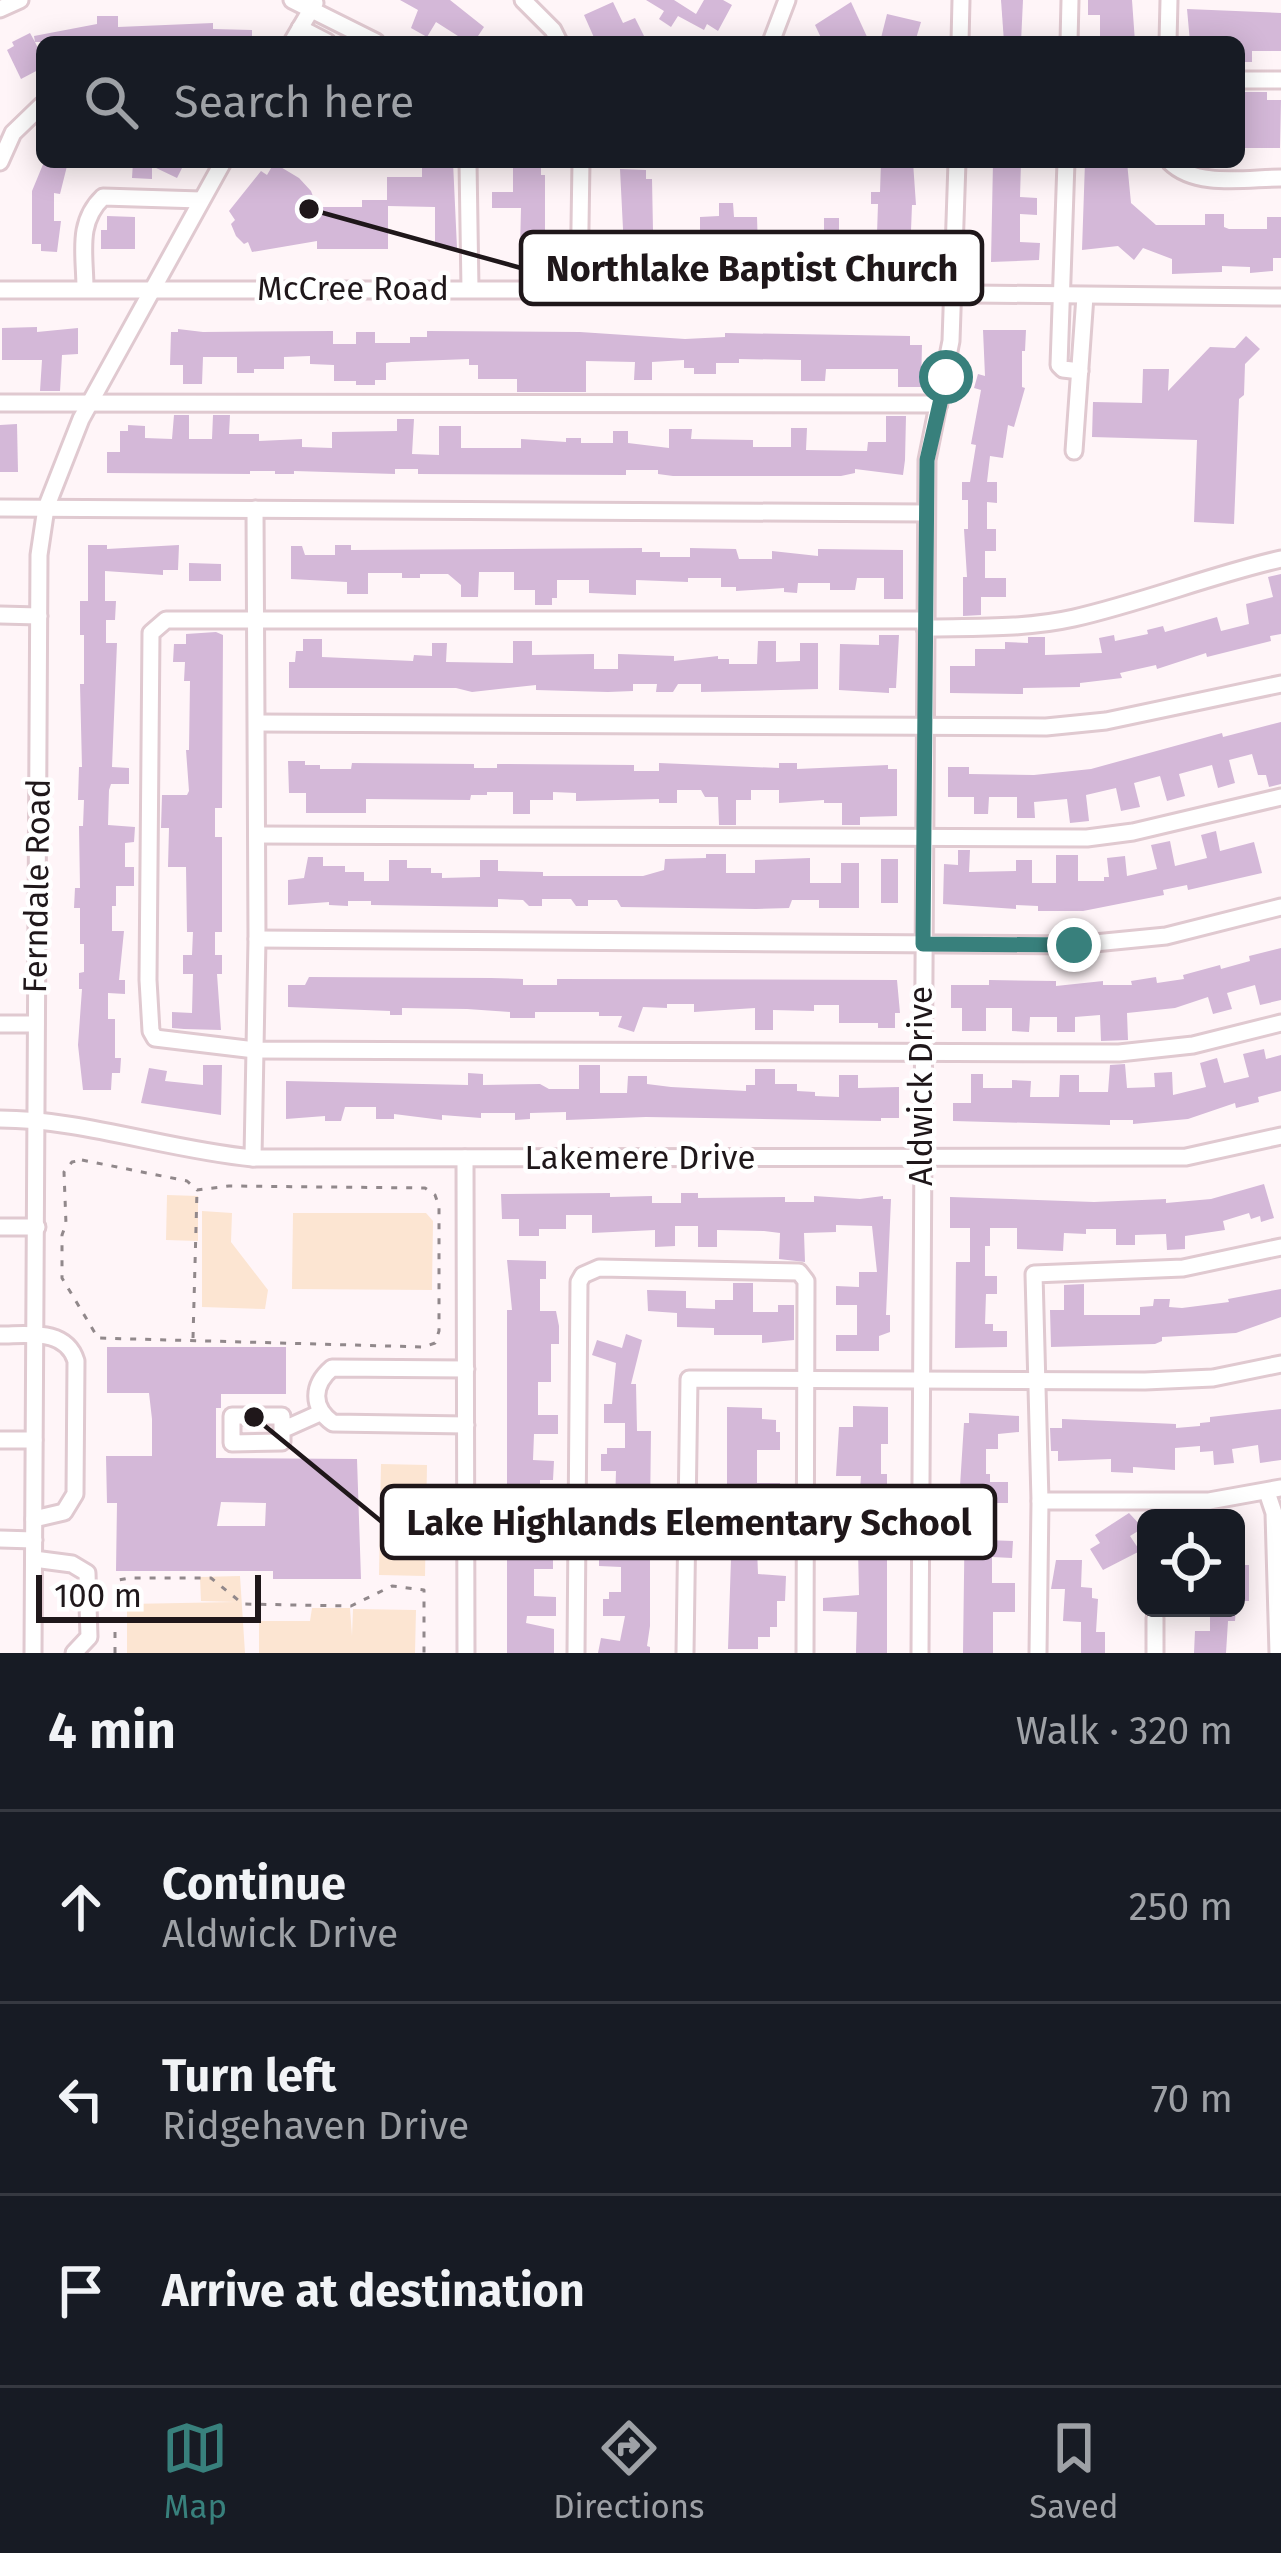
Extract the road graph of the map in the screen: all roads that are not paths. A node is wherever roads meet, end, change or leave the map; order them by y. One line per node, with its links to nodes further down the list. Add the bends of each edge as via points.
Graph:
1 (20, 0): 9 (street)
2 (292, 0): 8 (street)
3 (523, 0): 12 (street)
4 (787, 0): 13 (street)
5 (961, 0): 14 (street)
6 (1070, 0): 15 (street)
7 (1169, 0): 16 (street)
8 (314, 4): 10 (street); 11 (street)
9 (0, 9)
10 (296, 35)
11 (366, 36)
12 (556, 36)
13 (772, 36)
14 (960, 36)
15 (1069, 36)
16 (1168, 36)
17 (1245, 80): 18 (street)
18 (1281, 80)
19 (36, 111): 20 (street, via 13,133)
20 (0, 162)
21 (220, 168): 28 (street, Ferndale Road)
22 (468, 168): 32 (street)
23 (581, 168): 33 (street)
24 (957, 168): 34 (street, Aldwick Drive)
25 (1066, 168): 35 (street)
26 (1176, 168): 27 (street, via 1196,176)
27 (1281, 178)
28 (201, 200): 29 (street, Ferndale Road); 31 (street, via 103,197 85,226)
29 (152, 289): 31 (street, McCree Road); 32 (street, McCree Road); 39 (street, Ferndale Road)
30 (0, 290): 31 (street, McCree Road)
31 (85, 290)
32 (470, 290): 33 (street, McCree Road)
33 (580, 290): 34 (street, McCree Road)
34 (953, 294): 35 (street, McCree Road); 41 (street, Aldwick Drive)
35 (1063, 296): 36 (street, McCree Road); 38 (street, via 1059,365)
36 (1085, 296): 37 (street, McCree Road); 38 (street)
37 (1281, 297)
38 (1080, 371): 42 (street)
39 (91, 401): 40 (street); 41 (street); 44 (street, Ferndale Road)
40 (0, 403)
41 (939, 404): 46 (street, Aldwick Drive)
42 (1074, 451)
43 (0, 508): 44 (street)
44 (46, 508): 45 (street); 49 (street, Ferndale Road)
45 (255, 509): 46 (street); 50 (street)
46 (926, 513): 51 (street, Aldwick Drive)
47 (1281, 559): 51 (street, via 1069,619)
48 (0, 615): 49 (street)
49 (40, 616): 63 (street, Ferndale Road)
50 (256, 619): 51 (street); 53 (street); 64 (street, via 166,620 151,633 148,980 155,1038)
51 (925, 624): 54 (street, Aldwick Drive)
52 (1281, 684): 54 (street, via 1106,722)
53 (257, 723): 54 (street); 56 (street)
54 (924, 728): 57 (street, Aldwick Drive)
55 (1281, 796): 57 (street, via 1087,838)
56 (257, 835): 57 (street); 59 (street)
57 (924, 838): 60 (street, Aldwick Drive)
58 (1281, 908): 60 (street, via 1118,944)
59 (257, 939): 60 (street); 64 (street)
60 (923, 944): 65 (street, Aldwick Drive)
61 (1281, 1023): 65 (street, via 1119,1053)
62 (0, 1024): 63 (street)
63 (36, 1024): 67 (street, Ferndale Road)
64 (255, 1050): 65 (street); 69 (street)
65 (921, 1054): 71 (street, Aldwick Drive)
66 (0, 1119): 67 (street, Lakemere Drive)
67 (36, 1119): 69 (street, Lakemere Drive); 73 (street, Ferndale Road)
68 (1281, 1136): 71 (street, Lakemere Drive, via 1186,1157)
69 (254, 1158): 70 (street, Lakemere Drive)
70 (464, 1158): 71 (street, Lakemere Drive); 78 (street)
71 (920, 1158): 80 (street, Aldwick Drive)
72 (0, 1227): 73 (street)
73 (37, 1227): 76 (street, Ferndale Road)
74 (1281, 1247): 81 (street, via 1183,1268 1034,1274)
75 (0, 1335): 76 (street)
76 (34, 1336): 86 (street, Ferndale Road); 89 (street, via 61,1340 76,1361 75,1494 64,1512)
77 (1281, 1364): 81 (street, via 1213,1378)
78 (466, 1369): 82 (street, via 332,1368 315,1395); 83 (street)
79 (806, 1381): 80 (street); 97 (street, via 806,1281 799,1272 598,1268 584,1275); 98 (street, via 688,1379); 99 (street)
80 (921, 1381): 81 (street); 100 (street, Aldwick Drive)
81 (1036, 1381): 88 (street)
82 (320, 1413): 83 (street, via 333,1423); 84 (street)
83 (466, 1424): 96 (street)
84 (282, 1430)
85 (0, 1440): 86 (street)
86 (34, 1440): 89 (street, Ferndale Road)
87 (1274, 1490): 88 (street, via 1209,1501); 103 (street)
88 (1040, 1501): 101 (street)
89 (34, 1519): 91 (street, Ferndale Road)
90 (0, 1539): 91 (street)
91 (34, 1540): 92 (street, Ferndale Road)
92 (34, 1559): 94 (street, Ferndale Road); 95 (street, via 87,1574 89,1637)
93 (1155, 1618): 102 (street)
94 (33, 1653)
95 (74, 1653)
96 (466, 1653)
97 (576, 1653)
98 (685, 1653)
99 (806, 1653)
100 (920, 1653)
101 (1038, 1653)
102 (1155, 1653)
103 (1278, 1653)

